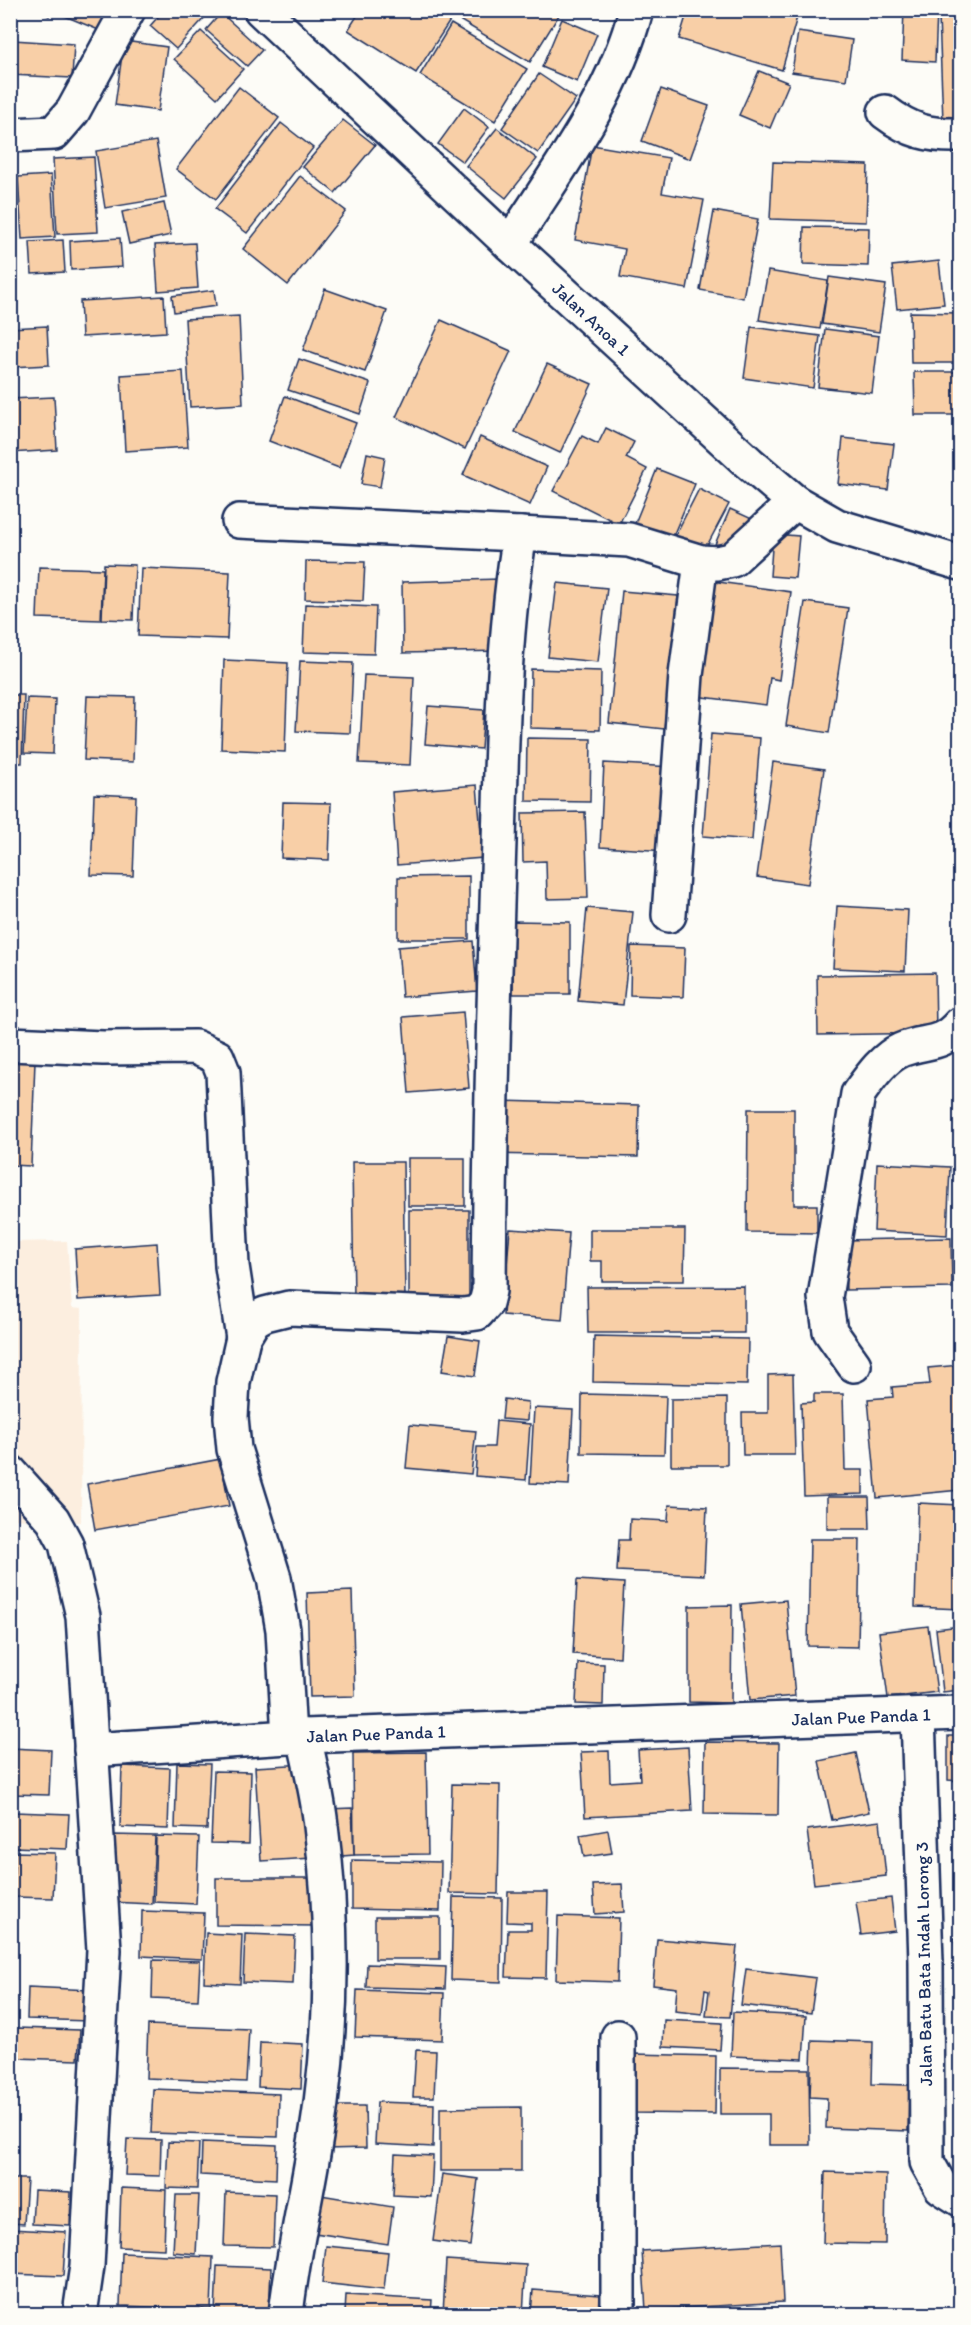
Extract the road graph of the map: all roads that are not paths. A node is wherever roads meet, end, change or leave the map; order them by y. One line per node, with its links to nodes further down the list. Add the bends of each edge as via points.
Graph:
1 (128, 10): 5 (street, via 73,111 54,133)
2 (261, 10): 7 (street, Jalan Anoa 1)
3 (636, 10): 7 (street, via 606,90)
4 (885, 112): 6 (street, via 906,129 941,136)
5 (10, 135)
6 (960, 135)
7 (510, 244): 8 (street, Jalan Anoa 1)
8 (795, 501): 11 (street, via 732,560); 12 (street, Jalan Anoa 1, via 837,526)
9 (239, 521): 10 (street)
10 (520, 534): 11 (street, via 629,540); 16 (street, via 513,575 502,750 486,1303 477,1313 463,1315 289,1308 254,1320)
11 (701, 562): 13 (street, via 686,675)
12 (960, 563)
13 (669, 915)
14 (960, 1024): 17 (street, via 948,1038 900,1051 873,1073 858,1094 825,1297 830,1331)
15 (10, 1044): 16 (street, via 195,1047 217,1057 223,1072 232,1266)
16 (243, 1338): 21 (street, via 233,1382 234,1449 274,1578)
17 (854, 1365)
18 (10, 1472): 22 (street, via 53,1520 66,1544 83,1616)
19 (960, 1713): 20 (street, Jalan Pue Panda 1)
20 (918, 1715): 21 (street, Jalan Pue Panda 1); 24 (street, Jalan Batu Bata Indah Lorong 3, via 926,1962 927,2162 941,2187)
21 (296, 1736): 22 (street, Jalan Pue Panda 1); 26 (street, via 321,1824 330,1988 321,2101)
22 (91, 1750): 25 (street, via 104,1950 87,2266)
23 (618, 2037): 27 (street)
24 (960, 2199)
25 (80, 2314)
26 (286, 2314)
27 (618, 2314)

